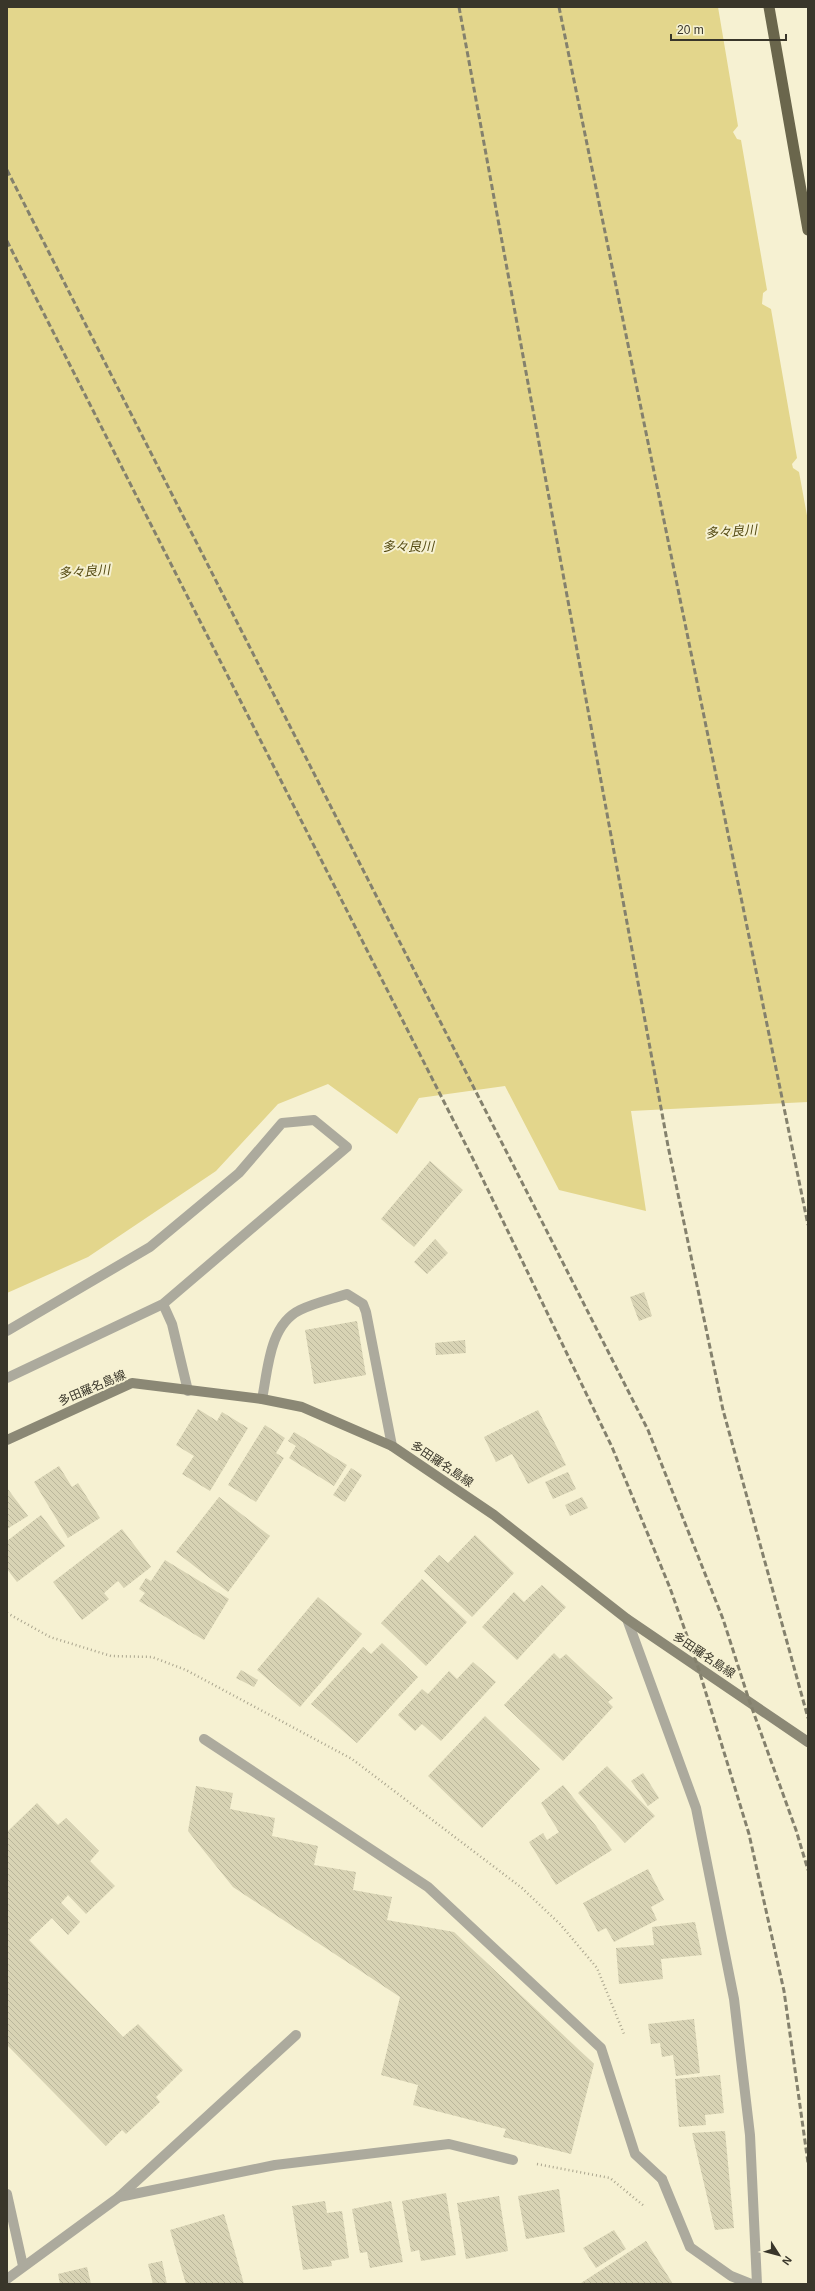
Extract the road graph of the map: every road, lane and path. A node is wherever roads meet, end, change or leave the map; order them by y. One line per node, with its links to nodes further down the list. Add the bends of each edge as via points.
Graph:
1 (769, 7): 2 (highway)
2 (808, 230)
3 (163, 1304): 4 (street, via 347,1146 314,1120 282,1123 240,1173 150,1247); 5 (street); 6 (street, via 172,1324)
4 (7, 1331)
5 (7, 1378)
6 (188, 1391): 7 (main road, 多田羅名島線); 8 (main road, 多田羅名島線, via 132,1383)
7 (262, 1398): 9 (main road, 多田羅名島線, via 302,1407); 9 (street, via 273,1341 282,1327 299,1310 347,1294 363,1304 366,1312)
8 (7, 1440)
9 (392, 1446): 10 (main road, 多田羅名島線, via 494,1515)
10 (627, 1618): 12 (main road, 多田羅名島線); 21 (street, via 696,1808 734,1999 750,2135)
11 (204, 1739): 20 (street, via 428,1887 601,2048 636,2154 662,2179 690,2247 731,2276)
12 (808, 1742)
13 (296, 2035): 16 (street)
14 (513, 2160): 16 (street, via 449,2144 275,2165); 17 (path, via 610,2178)
15 (7, 2194): 18 (street)
16 (119, 2197): 18 (street)
17 (642, 2206)
18 (23, 2266): 19 (street)
19 (7, 2279)
20 (751, 2284)
21 (757, 2284)

